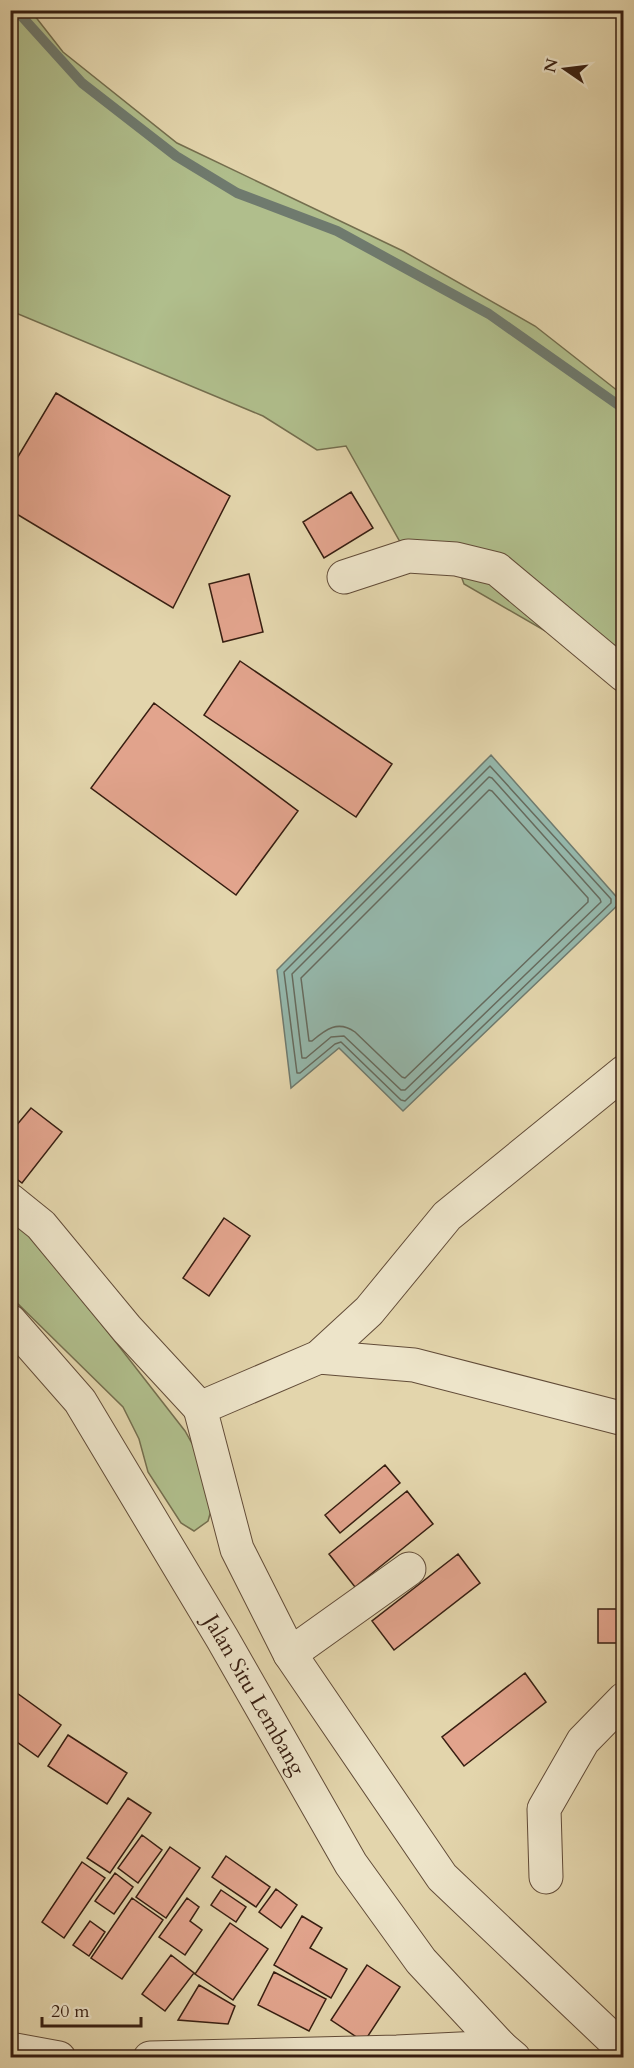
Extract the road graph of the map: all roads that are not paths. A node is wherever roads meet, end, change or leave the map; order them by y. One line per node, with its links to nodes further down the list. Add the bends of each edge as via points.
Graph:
1 (344, 577): 2 (street, via 408,556 456,559 497,569)
2 (624, 675)
3 (624, 1072): 6 (street, via 447,1216 369,1311)
4 (10, 1200): 7 (street, via 41,1226)
5 (10, 1321): 15 (street, Jalan Situ Lembang, via 80,1401 351,1864 421,1961)
6 (319, 1357): 7 (street); 8 (street, via 414,1365)
7 (200, 1408): 10 (street, via 237,1549)
8 (624, 1419)
9 (410, 1569): 10 (street)
10 (290, 1654): 14 (street, via 442,1877)
11 (624, 1699): 12 (street, via 583,1741 544,1809)
12 (546, 1877)
13 (10, 2049): 16 (street)
14 (624, 2050)
15 (508, 2052): 17 (street)
16 (59, 2058)
17 (150, 2058)

